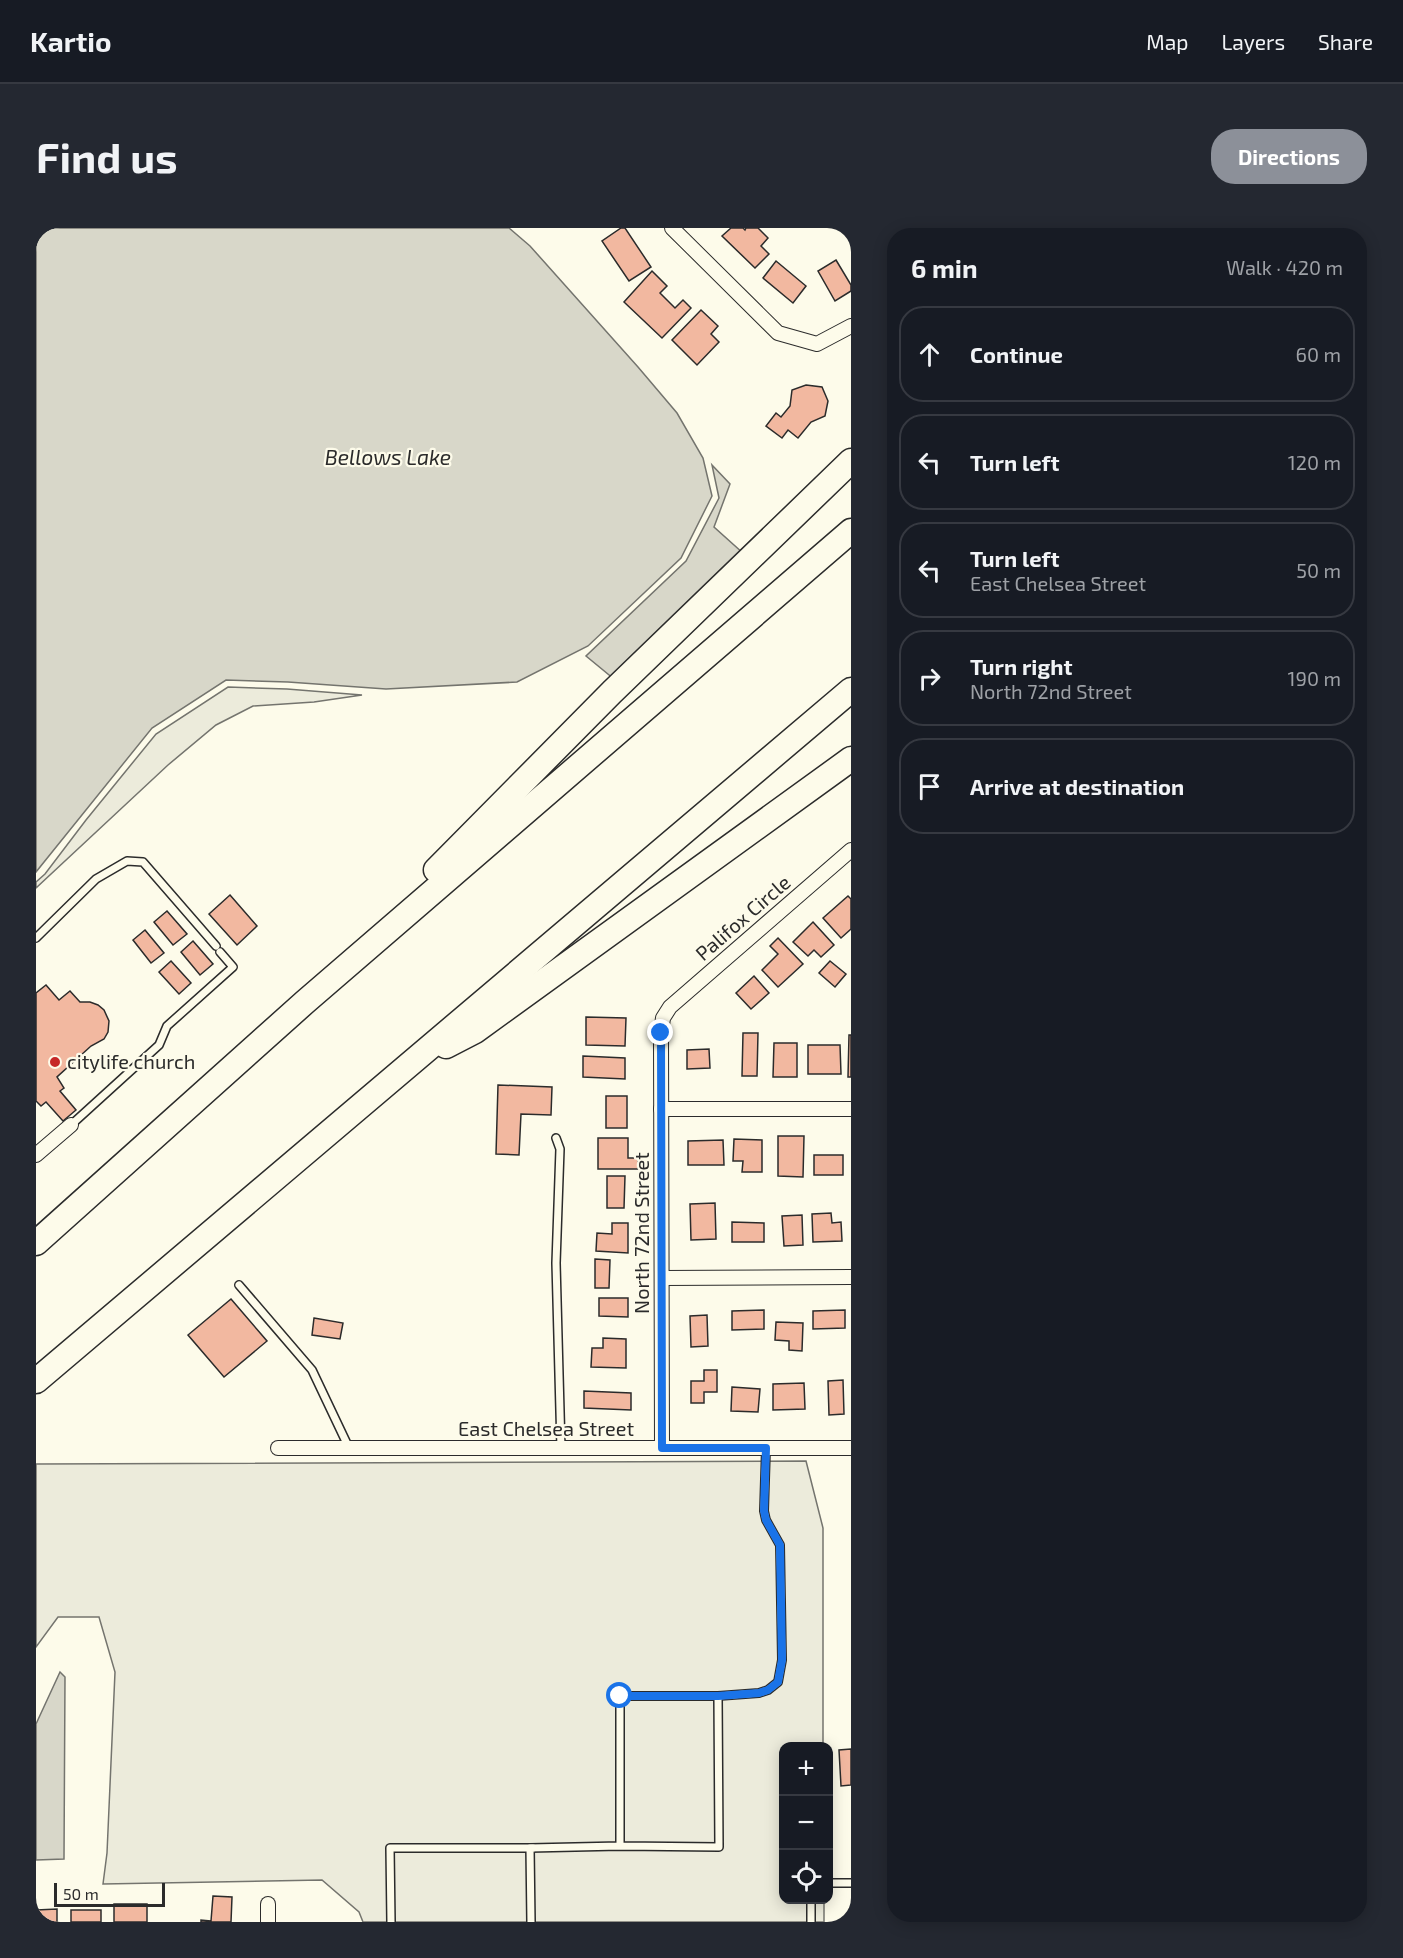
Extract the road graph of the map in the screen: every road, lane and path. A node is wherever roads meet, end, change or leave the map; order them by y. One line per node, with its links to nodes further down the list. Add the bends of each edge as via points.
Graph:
1 (672, 228): 2 (street, via 778,333 817,344)
2 (851, 326)
3 (851, 461): 9 (highway, via 612,692)
4 (851, 531): 9 (highway)
5 (851, 690): 11 (highway)
6 (851, 759): 11 (highway, via 475,1031)
7 (851, 850): 10 (street, Palifox Circle, via 670,1006)
8 (36, 938): 14 (lane, via 96,879 127,861 143,862 233,967 166,1026 159,1045)
9 (305, 1002): 17 (highway)
10 (663, 1018): 12 (street, North 72nd Street)
11 (404, 1068): 21 (highway)
12 (661, 1109): 13 (street); 19 (street, North 72nd Street)
13 (851, 1109)
14 (71, 1125): 16 (street)
15 (556, 1138): 24 (lane, via 560,1149 556,1263)
16 (36, 1155)
17 (36, 1243)
18 (851, 1277): 19 (street)
19 (662, 1278): 25 (street, North 72nd Street)
20 (239, 1285): 23 (lane, via 312,1370)
21 (36, 1381)
22 (278, 1448): 23 (street, East Chelsea Street)
23 (349, 1448): 24 (street, East Chelsea Street)
24 (561, 1448): 25 (street, East Chelsea Street)
25 (662, 1448): 26 (street, East Chelsea Street)
26 (766, 1448): 27 (street, East Chelsea Street); 28 (lane, via 764,1511 780,1545 782,1660 778,1682 759,1693)
27 (851, 1448)
28 (718, 1696): 29 (lane, via 620,1696); 29 (lane, via 719,1847)
29 (620, 1846): 30 (lane)
30 (533, 1848): 36 (lane, via 390,1848); 37 (lane)
31 (833, 1883): 32 (lane)
32 (851, 1883)
33 (268, 1904): 35 (street)
34 (811, 1904): 38 (lane)
35 (268, 1922)
36 (391, 1922)
37 (531, 1922)
38 (811, 1922)

